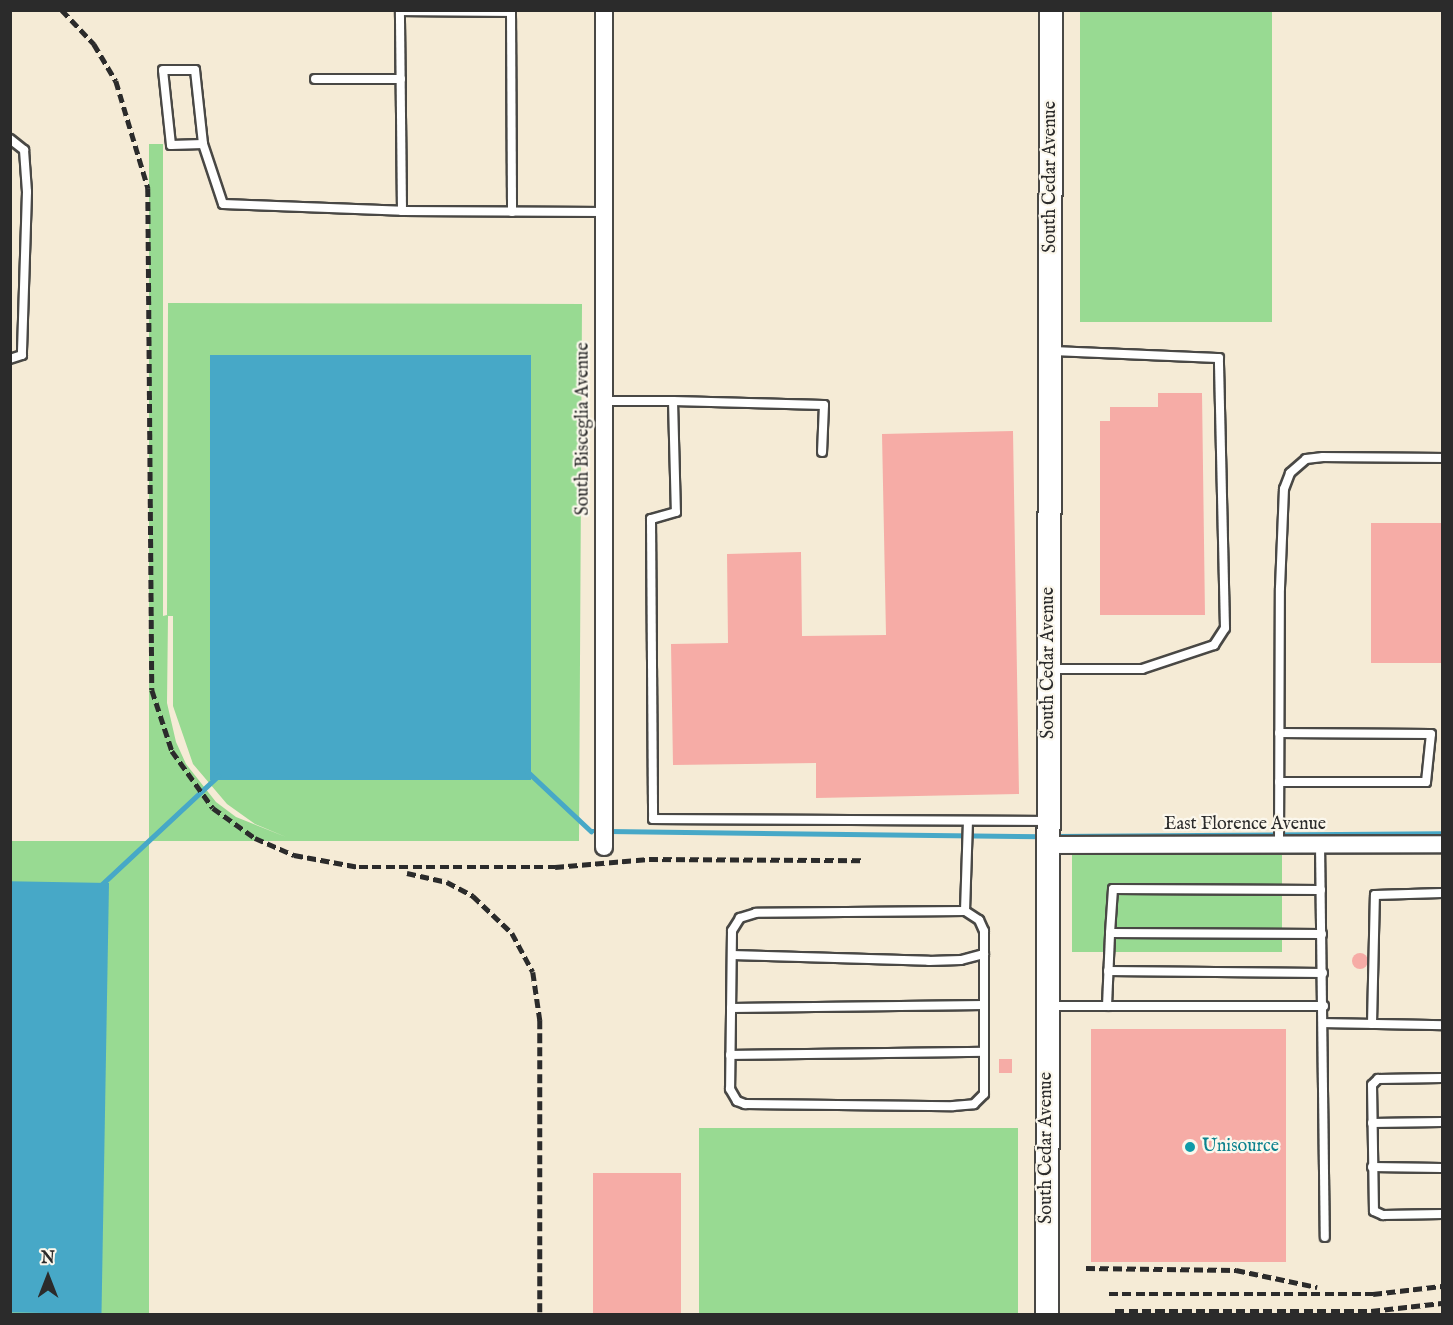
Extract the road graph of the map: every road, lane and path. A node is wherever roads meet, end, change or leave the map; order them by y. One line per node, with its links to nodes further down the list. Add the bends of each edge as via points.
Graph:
1 (604, 10): 9 (street, South Bisceglia Avenue)
2 (1051, 10): 10 (main road, South Cedar Avenue)
3 (315, 79): 4 (lane)
4 (401, 79): 7 (lane); 8 (lane, via 400,11 511,12)
5 (10, 139): 11 (lane, via 24,150 27,192 22,355)
6 (203, 144): 6 (lane, via 195,70 163,70 171,145); 7 (lane, via 223,204)
7 (402, 211): 8 (lane)
8 (512, 212): 9 (lane)
9 (604, 212): 12 (street, South Bisceglia Avenue)
10 (1050, 351): 16 (main road, South Cedar Avenue); 16 (lane, via 1219,358 1225,628 1214,645 1142,669)
11 (10, 359)
12 (604, 401): 13 (lane); 25 (street, South Bisceglia Avenue)
13 (673, 401): 14 (lane, via 824,405); 20 (lane, via 676,512 651,519 653,819)
14 (822, 452)
15 (1443, 458): 17 (lane, via 1323,457 1306,459 1290,473 1284,489 1280,577)
16 (1049, 669): 19 (main road, South Cedar Avenue)
17 (1279, 733): 18 (lane); 18 (lane, via 1431,734 1426,782)
18 (1279, 782): 21 (lane)
19 (1048, 821): 20 (lane); 24 (main road, South Cedar Avenue)
20 (968, 822): 28 (lane)
21 (1279, 844): 22 (street, East Florence Avenue); 24 (street, East Florence Avenue)
22 (1320, 844): 23 (street, East Florence Avenue); 26 (lane)
23 (1443, 844)
24 (1048, 845): 36 (main road, South Cedar Avenue)
25 (604, 847)
26 (1321, 890): 29 (lane, via 1113,889); 30 (lane)
27 (1443, 893): 41 (lane, via 1375,895)
28 (965, 911): 31 (lane, via 979,920 984,931); 32 (lane, via 756,913 740,918 732,930)
29 (1110, 933): 30 (lane); 33 (lane)
30 (1322, 934): 34 (lane)
31 (984, 954): 32 (lane, via 961,960 929,961); 35 (lane)
32 (732, 955): 39 (lane)
33 (1108, 971): 34 (lane); 37 (lane)
34 (1323, 973): 38 (lane)
35 (984, 1005): 39 (lane); 43 (lane)
36 (1047, 1006): 37 (lane); 52 (main road, South Cedar Avenue)
37 (1107, 1006): 38 (lane)
38 (1324, 1006): 40 (lane)
39 (731, 1008): 44 (lane)
40 (1324, 1023): 41 (lane); 51 (lane)
41 (1372, 1024): 42 (lane)
42 (1443, 1025)
43 (984, 1052): 44 (lane); 44 (lane, via 984,1094 974,1104 953,1106 745,1104 737,1101 730,1089)
44 (730, 1055)
45 (1443, 1078): 47 (lane, via 1378,1079 1372,1085)
46 (1443, 1122): 47 (lane)
47 (1372, 1123): 48 (lane)
48 (1372, 1167): 49 (lane); 50 (lane, via 1374,1211 1383,1215)
49 (1443, 1168)
50 (1443, 1214)
51 (1325, 1238)
52 (1047, 1314)

